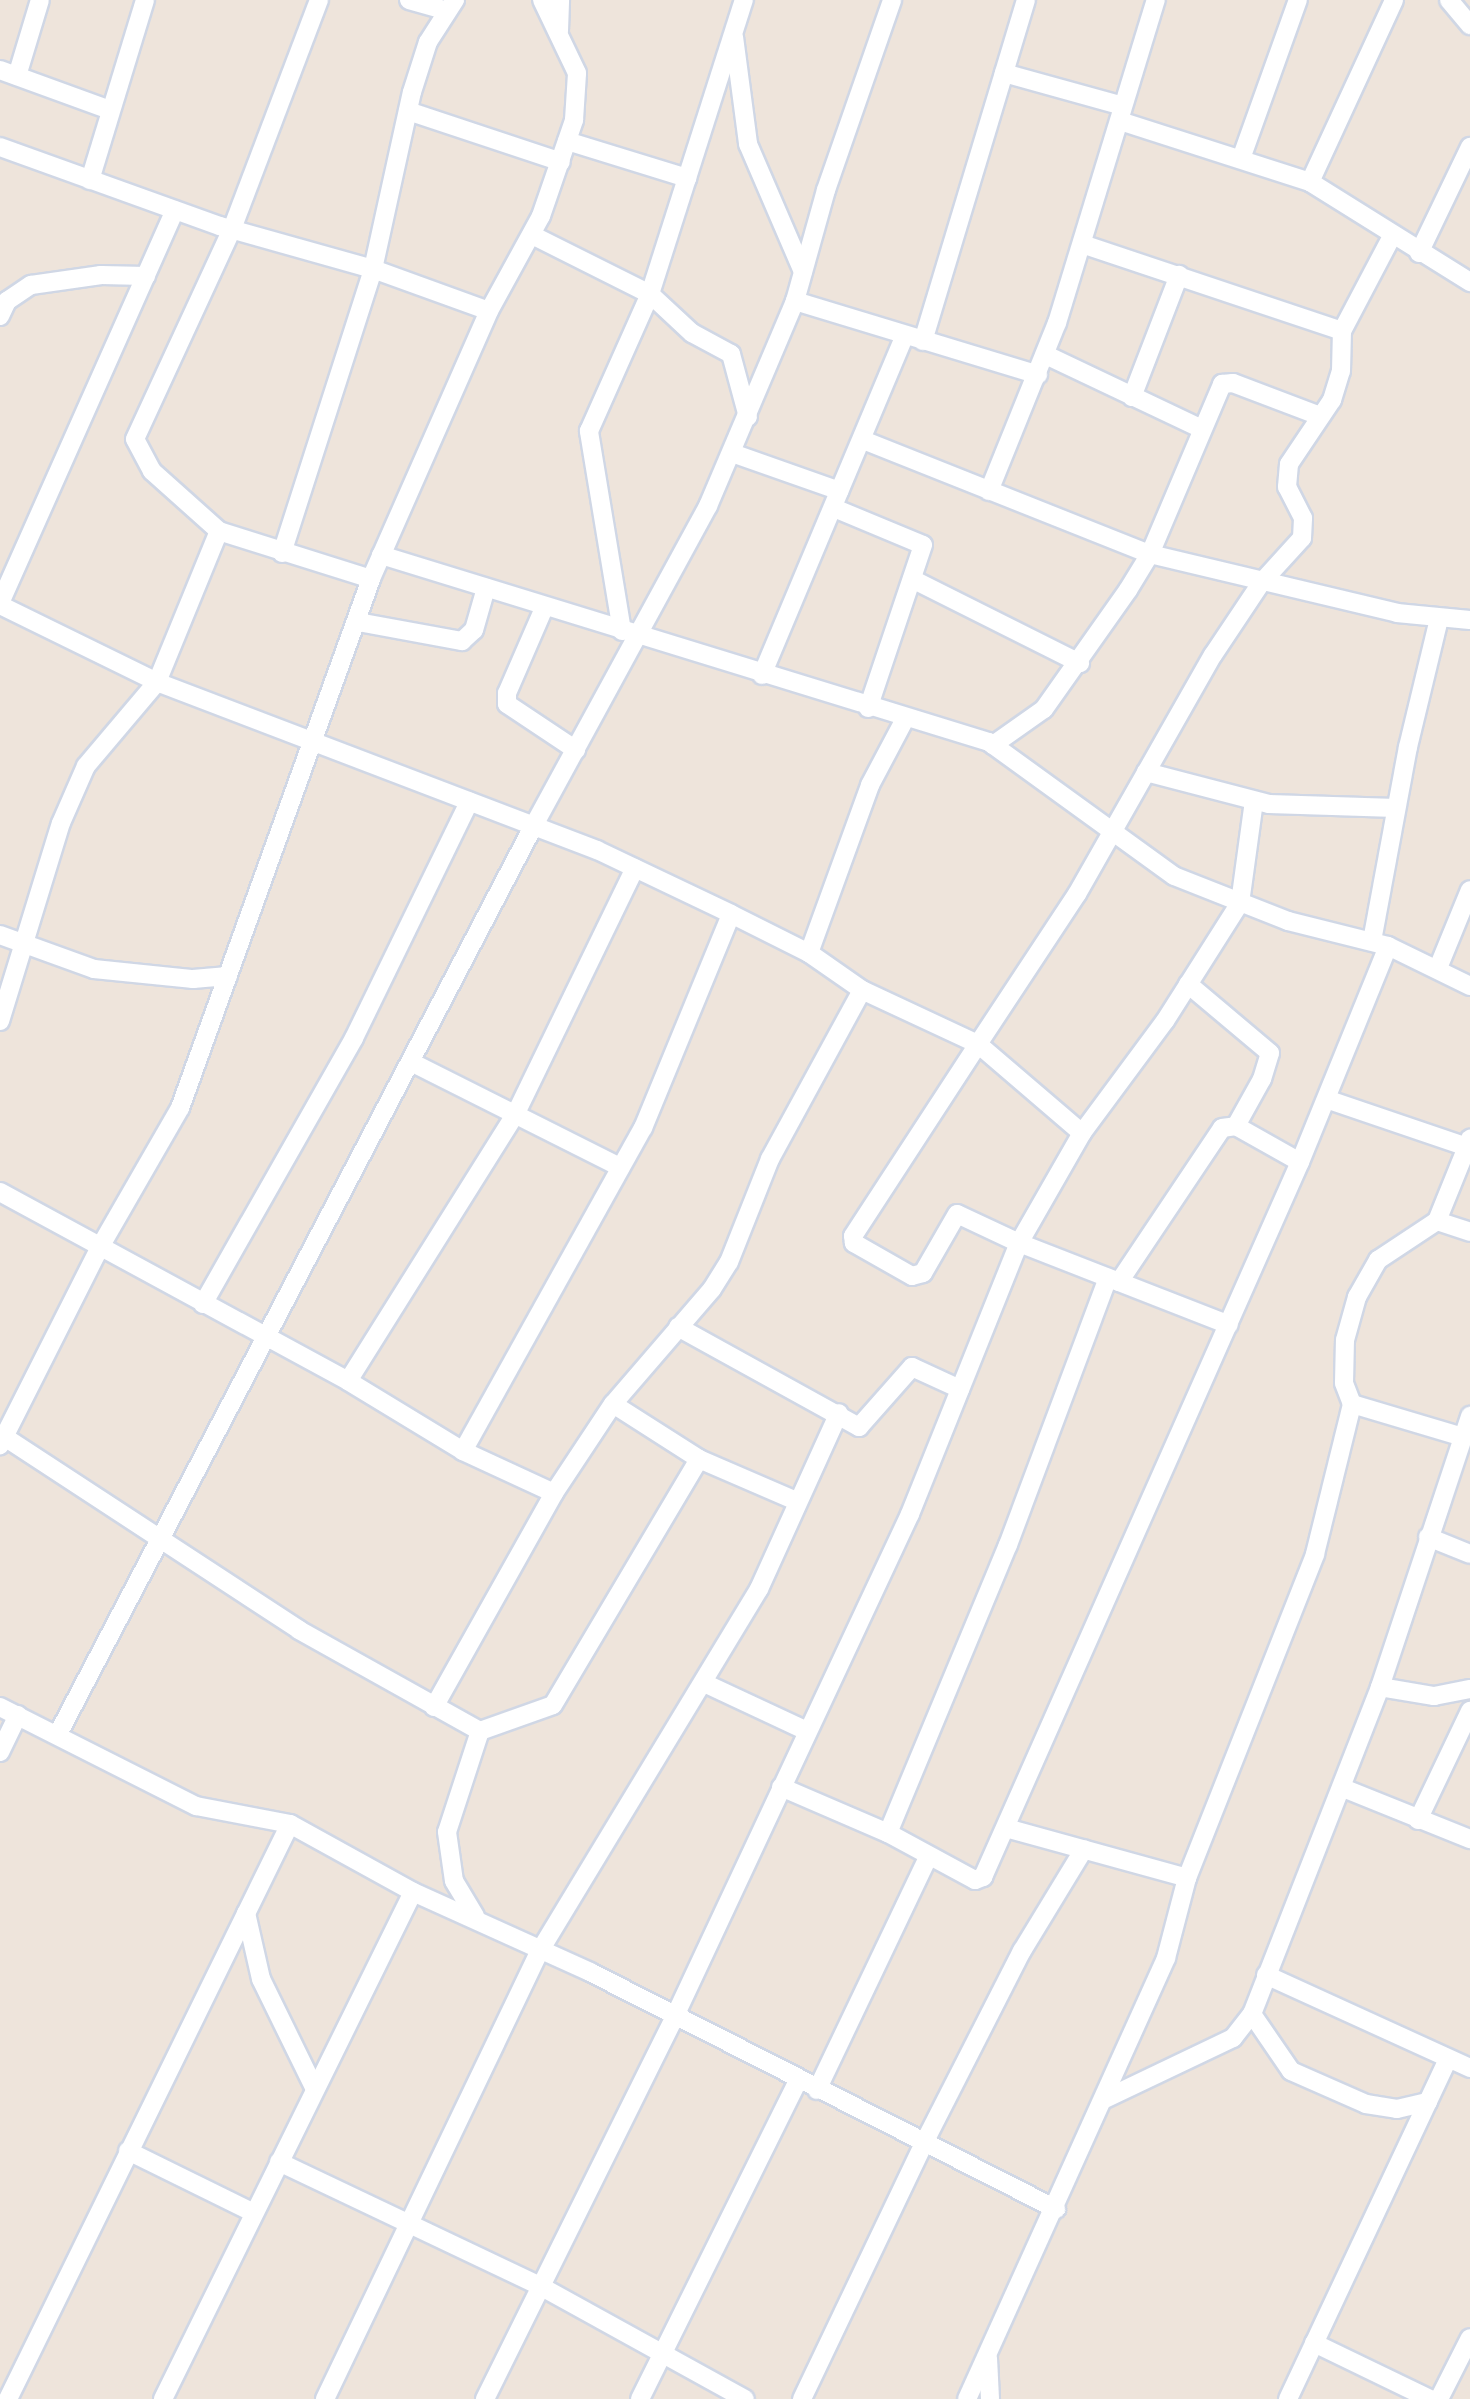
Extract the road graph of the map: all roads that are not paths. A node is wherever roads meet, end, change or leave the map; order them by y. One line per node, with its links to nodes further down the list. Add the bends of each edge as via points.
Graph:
1 (40, 0): 18 (street)
2 (145, 0): 20 (street)
3 (319, 0): 32 (street)
4 (409, 0): 14 (street)
5 (542, 0): 17 (street)
6 (559, 0): 17 (street)
7 (744, 0): 16 (street)
8 (892, 0): 38 (street, via 826,190)
9 (1026, 0): 19 (street)
10 (1156, 0): 22 (street)
11 (1298, 0): 26 (street)
12 (1394, 0): 30 (street)
13 (1449, 0): 15 (street)
14 (450, 5): 21 (street, via 428,42)
15 (1470, 25)
16 (733, 30): 28 (street); 38 (street, via 748,144)
17 (559, 32): 23 (street, via 571,54 579,91)
18 (8, 73): 20 (street)
19 (1004, 73): 22 (street); 48 (street)
20 (110, 110): 29 (street)
21 (408, 111): 27 (street); 37 (street)
22 (1122, 114): 26 (street); 35 (street)
23 (567, 141): 27 (street); 28 (street)
24 (0, 147): 29 (street)
25 (1470, 147): 36 (street)
26 (1242, 156): 30 (street)
27 (561, 162): 33 (street)
28 (687, 178): 42 (street)
29 (90, 180): 31 (street)
30 (1310, 182): 34 (street)
31 (175, 210): 32 (street); 40 (street)
32 (232, 229): 37 (street); 59 (street, via 135,439 152,471)
33 (532, 235): 42 (street); 44 (street)
34 (1392, 236): 36 (street); 46 (street)
35 (1082, 244): 39 (street); 49 (street)
36 (1419, 253): 41 (street)
37 (373, 269): 44 (street); 60 (street)
38 (803, 272): 43 (street)
39 (1179, 275): 46 (street); 51 (street)
40 (146, 276): 45 (street, via 31,285 7,301); 67 (street)
41 (1470, 282)
42 (650, 294): 53 (street, via 692,333 734,358); 72 (street, via 587,442 605,503)
43 (795, 301): 47 (street); 53 (street)
44 (489, 311): 62 (street)
45 (0, 316)
46 (1342, 331): 52 (street, via 1339,383)
47 (904, 337): 48 (street); 55 (street)
48 (923, 341): 50 (street)
49 (1046, 355): 50 (street); 51 (street)
50 (1038, 375): 57 (street)
51 (1132, 397): 54 (street)
52 (1320, 416): 54 (street, via 1225,382); 65 (street, via 1292,455 1286,475 1303,518 1301,538)
53 (748, 417): 56 (street)
54 (1200, 428): 61 (street)
55 (863, 440): 57 (street); 58 (street)
56 (732, 453): 58 (street); 73 (street)
57 (989, 491): 61 (street)
58 (837, 499): 64 (street, via 922,543); 75 (street)
59 (219, 531): 60 (street); 76 (street)
60 (282, 552): 63 (street)
61 (1150, 554): 65 (street); 74 (street)
62 (382, 555): 63 (street); 66 (street)
63 (371, 579): 71 (street)
64 (912, 579): 74 (street); 77 (street)
65 (1261, 583): 69 (street); 82 (street)
66 (486, 588): 68 (street); 71 (street, via 474,630 462,641)
67 (0, 604): 76 (street)
68 (544, 608): 72 (street); 81 (street, via 506,700)
69 (1438, 619): 70 (street); 85 (street)
70 (1470, 620)
71 (358, 622): 79 (street)
72 (622, 631): 73 (street)
73 (640, 636): 75 (street); 81 (street)
74 (1080, 663): 80 (street, via 1044,709)
75 (762, 675): 77 (street)
76 (157, 682): 79 (street); 94 (street, via 86,766 61,822)
77 (868, 708): 78 (street)
78 (905, 719): 80 (street); 95 (street, via 870,785)
79 (311, 737): 84 (street); 97 (street)
80 (993, 745): 87 (street, via 1050,781)
81 (576, 750): 86 (street)
82 (1146, 772): 83 (street); 87 (street)
83 (1254, 801): 85 (street); 90 (street)
84 (469, 802): 86 (street); 117 (street, via 354,1038)
85 (1396, 808): 93 (street)
86 (533, 827): 88 (street); 103 (street)
87 (1112, 833): 90 (street, via 1174,876); 102 (street)
88 (635, 868): 91 (street); 105 (street)
89 (1470, 890): 96 (street)
90 (1240, 903): 93 (street); 98 (street)
91 (732, 914): 95 (street); 110 (street, via 659,1094)
92 (0, 935): 94 (street)
93 (1380, 944): 96 (street); 104 (street)
94 (24, 945): 97 (street, via 94,969 193,979); 101 (street)
95 (808, 953): 100 (street)
96 (1438, 968): 99 (street)
97 (228, 976): 115 (street, via 180,1108)
98 (1188, 984): 106 (street, via 1270,1053 1262,1079); 107 (street)
99 (1470, 986)
100 (862, 990): 102 (street); 119 (street, via 771,1159 729,1262)
101 (0, 1021)
102 (978, 1044): 107 (street); 114 (street, via 852,1239 916,1276 957,1214)
103 (413, 1063): 105 (street); 120 (street)
104 (1329, 1100): 108 (street); 109 (street)
105 (516, 1113): 110 (street); 121 (street)
106 (1236, 1126): 109 (street); 116 (street, via 1222,1128)
107 (1082, 1133): 114 (street)
108 (1469, 1143): 112 (street)
109 (1300, 1162): 118 (street)
110 (620, 1167): 129 (street)
111 (0, 1192): 115 (street)
112 (1437, 1221): 113 (street); 124 (street, via 1378,1260 1357,1297 1345,1340 1344,1383)
113 (1470, 1232)
114 (1019, 1243): 116 (street); 122 (street)
115 (99, 1249): 117 (street); 128 (street)
116 (1113, 1280): 118 (street); 152 (street)
117 (203, 1304): 120 (street)
118 (1229, 1325): 151 (street)
119 (678, 1328): 123 (street); 125 (street)
120 (266, 1340): 121 (street); 133 (street)
121 (348, 1381): 129 (street)
122 (960, 1389): 125 (street, via 916,1366 863,1426); 144 (street, via 910,1514)
123 (614, 1404): 130 (street); 131 (street)
124 (1352, 1404): 127 (street); 156 (street, via 1315,1554)
125 (839, 1413): 132 (street)
126 (1470, 1416): 127 (street)
127 (1463, 1437): 134 (street)
128 (1, 1438): 133 (street)
129 (463, 1451): 131 (street)
130 (699, 1459): 132 (street); 143 (street, via 553,1705)
131 (554, 1493): 140 (street)
132 (796, 1501): 136 (street, via 768,1572)
133 (159, 1536): 140 (street, via 299,1630); 145 (street)
134 (1428, 1537): 135 (street); 137 (street)
135 (1470, 1554)
136 (704, 1683): 144 (street); 160 (street)
137 (1380, 1687): 138 (street, via 1434,1696); 148 (street)
138 (1470, 1689)
139 (0, 1707): 142 (street)
140 (434, 1707): 143 (street)
141 (1470, 1711): 149 (street)
142 (18, 1715): 145 (street); 146 (street)
143 (480, 1731): 159 (street, via 447,1832 454,1881 463,1903)
144 (807, 1731): 147 (street)
145 (58, 1734): 150 (street, via 196,1806)
146 (0, 1752)
147 (781, 1787): 152 (street); 163 (street)
148 (1343, 1788): 149 (street); 161 (street)
149 (1418, 1820): 153 (street)
150 (290, 1824): 157 (street); 158 (street)
151 (1006, 1828): 154 (street); 155 (street, via 979,1881)
152 (888, 1833): 155 (street)
153 (1470, 1839)
154 (1084, 1849): 156 (street); 171 (street, via 1022,1951)
155 (928, 1857): 168 (street)
156 (1187, 1878): 169 (street, via 1166,1958)
157 (413, 1892): 159 (street); 167 (street)
158 (246, 1913): 167 (street, via 261,1979); 172 (street)
159 (480, 1921): 160 (street)
160 (541, 1949): 163 (street); 176 (street)
161 (1266, 1975): 162 (street); 164 (street)
162 (1252, 2014): 169 (street, via 1233,2038); 170 (street, via 1283,2062 1303,2077 1366,2104 1397,2109)
163 (675, 2016): 166 (street); 177 (street)
164 (1448, 2059): 165 (street); 170 (street)
165 (1470, 2068)
166 (798, 2081): 168 (street); 180 (street)
167 (315, 2089): 173 (street)
168 (817, 2090): 171 (street)
169 (1105, 2099): 174 (street)
170 (1428, 2102): 179 (street)
171 (923, 2143): 174 (street); 188 (street)
172 (128, 2151): 175 (street); 182 (street)
173 (279, 2162): 175 (street); 176 (street)
174 (1056, 2209): 181 (street)
175 (254, 2213): 183 (street)
176 (411, 2226): 177 (street); 184 (street)
177 (540, 2286): 180 (street); 185 (street)
178 (1470, 2338): 193 (street)
179 (1314, 2343): 191 (street); 192 (street)
180 (663, 2351): 186 (street); 187 (street)
181 (988, 2354): 189 (street); 190 (street)
182 (8, 2399)
183 (163, 2399)
184 (326, 2399)
185 (485, 2399)
186 (640, 2399)
187 (745, 2399)
188 (802, 2399)
189 (967, 2399)
190 (990, 2399)
191 (1288, 2399)
192 (1430, 2399)
193 (1439, 2399)

